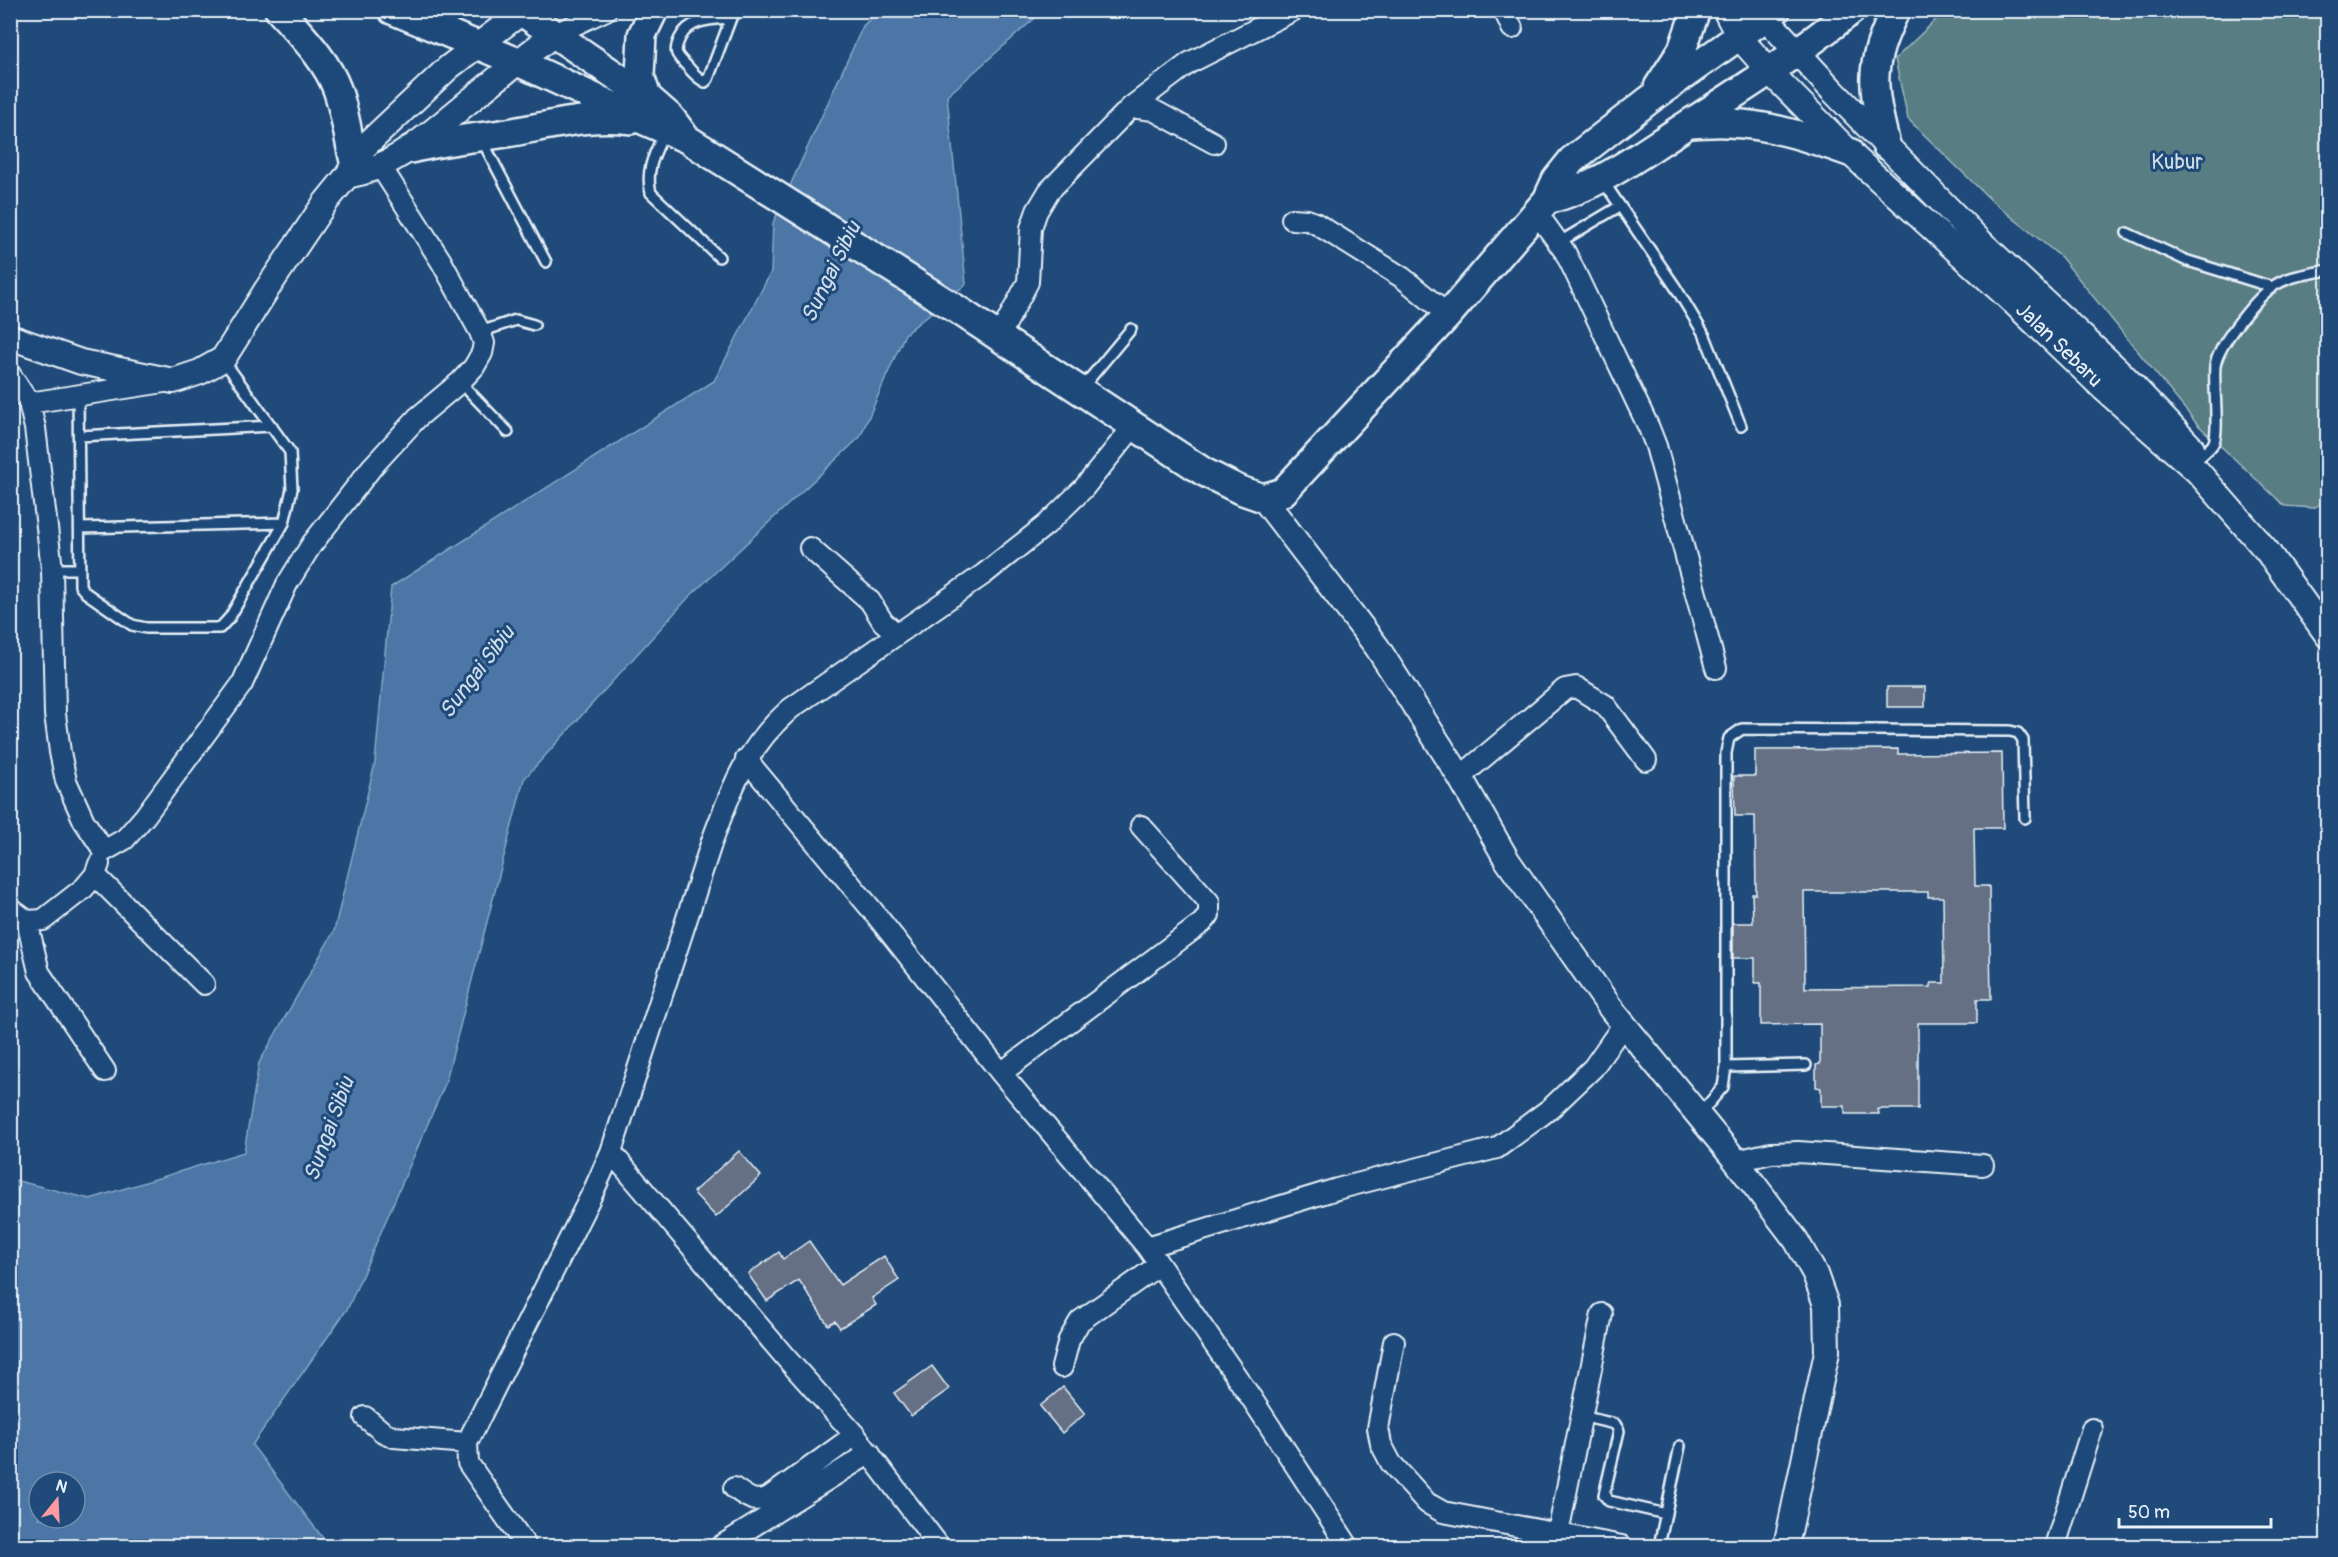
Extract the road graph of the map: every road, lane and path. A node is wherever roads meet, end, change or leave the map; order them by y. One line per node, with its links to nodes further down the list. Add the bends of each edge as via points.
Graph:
1 (279, 10): 30 (main road, via 330,73 337,90)
2 (392, 10): 16 (main road)
3 (606, 10): 14 (street)
4 (654, 10): 22 (main road, via 642,35 640,76)
5 (739, 10): 13 (lane)
6 (1294, 10): 21 (street, via 1189,63)
7 (1696, 10): 20 (main road, via 1682,50)
8 (1725, 10): 15 (street, Jalan Sebaru)
9 (1852, 10): 17 (main road)
10 (1896, 10): 26 (main road, via 1874,65 1875,99)
11 (522, 11): 14 (main road); 16 (street)
12 (1768, 13): 15 (main road); 17 (street, Jalan Sebaru)
13 (731, 18): 13 (lane, via 707,20 684,29 675,48 675,55 705,82)
14 (553, 35): 18 (street); 22 (main road)
15 (1739, 37): 19 (street, Jalan Sebaru); 20 (main road)
16 (478, 45): 18 (main road); 30 (street, via 364,147)
17 (1798, 52): 19 (main road); 26 (street, Jalan Sebaru)
18 (518, 62): 22 (main road); 27 (street)
19 (1770, 72): 23 (main road); 28 (street, Jalan Sebaru)
20 (1649, 100): 33 (main road, via 1572,160)
21 (1131, 107): 25 (street, via 1153,110); 46 (street, via 1049,191 1036,211 1029,243 1028,282)
22 (661, 122): 24 (main road, via 595,119); 37 (lane, via 650,164 651,193); 46 (main road)
23 (1687, 124): 28 (main road, via 1762,127 1808,137); 31 (main road)
24 (480, 138): 27 (main road); 38 (lane)
25 (1214, 143)
26 (1886, 145): 59 (street, Jalan Sebaru, via 1982,243 2120,372)
27 (411, 148): 29 (street)
28 (1849, 152): 68 (street, Jalan Sebaru, via 2198,472 2268,551)
29 (381, 167): 30 (street, via 366,172); 44 (street, via 441,261)
30 (350, 168): 47 (street)
31 (1601, 179): 32 (lane); 33 (main road)
32 (1620, 206): 36 (lane); 55 (lane, via 1704,336)
33 (1542, 207): 36 (street); 41 (main road)
34 (1292, 219): 41 (street, via 1315,224 1403,278)
35 (2127, 233): 40 (lane, via 2185,260)
36 (1558, 243): 69 (street, via 1573,267 1656,446)
37 (719, 257)
38 (546, 262)
39 (2328, 270): 40 (lane, via 2296,276)
40 (2272, 287): 59 (lane, via 2237,323 2215,363 2217,430 2214,443)
41 (1448, 315): 60 (main road, via 1283,492)
42 (534, 325): 44 (lane, via 516,320)
43 (1131, 330): 51 (lane)
44 (480, 332): 50 (street, via 483,353)
45 (10, 337): 49 (street, via 81,362)
46 (999, 337): 51 (main road)
47 (223, 360): 49 (street); 54 (lane)
48 (10, 374): 53 (street)
49 (172, 381): 52 (street)
50 (460, 382): 57 (lane); 75 (street, via 417,418 372,467 312,544 287,584 242,684 145,816 125,839)
51 (1081, 390): 56 (main road)
52 (78, 396): 53 (street); 58 (lane)
53 (29, 403): 64 (street)
54 (272, 426): 58 (lane); 61 (lane, via 290,452 292,489)
55 (1741, 426)
56 (1133, 427): 60 (main road, via 1204,472); 67 (street, via 1083,489 1046,525)
57 (508, 432)
58 (79, 436): 62 (lane)
59 (2200, 457): 66 (street, Jalan Sebaru, via 2276,537)
60 (1263, 498): 72 (street, via 1377,647)
61 (284, 523): 62 (lane); 65 (lane, via 220,628 132,625 86,593 80,585)
62 (81, 528): 65 (lane)
63 (810, 548): 67 (street, via 870,601)
64 (52, 568): 65 (lane); 75 (street, via 55,714 60,752 66,781 84,821)
65 (80, 569)
66 (2328, 611)
67 (897, 634): 70 (street, via 790,709 771,726)
68 (2328, 636)
69 (1716, 669)
70 (746, 759): 84 (street); 86 (street, via 712,841)
71 (1646, 760): 72 (street, via 1605,705 1576,687 1565,689)
72 (1460, 777): 80 (street, via 1507,860)
73 (2025, 818): 82 (lane, via 2023,740 2018,733 1742,729 1729,738)
74 (1141, 826): 84 (street, via 1209,902 1209,915)
75 (104, 851): 76 (street)
76 (95, 875): 78 (street, via 44,920); 79 (street)
77 (10, 908): 78 (street)
78 (27, 921): 83 (street, via 39,972)
79 (204, 984)
80 (1623, 1026): 85 (street); 89 (street, via 1585,1076 1551,1108 1497,1148 1337,1189)
81 (1806, 1065): 82 (lane)
82 (1726, 1066): 85 (lane, via 1723,1087)
83 (105, 1071)
84 (1001, 1073): 89 (street)
85 (1700, 1115): 87 (street)
86 (611, 1152): 97 (street); 98 (street)
87 (1736, 1161): 88 (street, via 1798,1152); 110 (street, via 1796,1240 1815,1274 1826,1305 1827,1352)
88 (1983, 1165)
89 (1147, 1247): 90 (street)
90 (1160, 1265): 93 (street, via 1080,1321 1069,1340); 107 (street)
91 (1602, 1314): 94 (street)
92 (1394, 1342): 103 (street, via 1378,1428 1391,1463 1427,1503 1443,1512)
93 (1062, 1366)
94 (1581, 1416): 102 (lane, via 1615,1424 1619,1431 1604,1495 1609,1501); 103 (street)
95 (365, 1418): 98 (street, via 394,1437)
96 (2092, 1429): 111 (street)
97 (855, 1435): 100 (street); 101 (street, via 761,1501 753,1501)
98 (466, 1443): 104 (street, via 468,1463)
99 (1680, 1446): 102 (lane)
100 (870, 1453): 105 (street); 106 (street)
101 (734, 1488)
102 (1666, 1514): 109 (lane)
103 (1558, 1533): 108 (street)
104 (526, 1546)
105 (722, 1546)
106 (939, 1546)
107 (1348, 1546)
108 (1622, 1546)
109 (1659, 1546)
110 (1786, 1546)
111 (2055, 1546)

